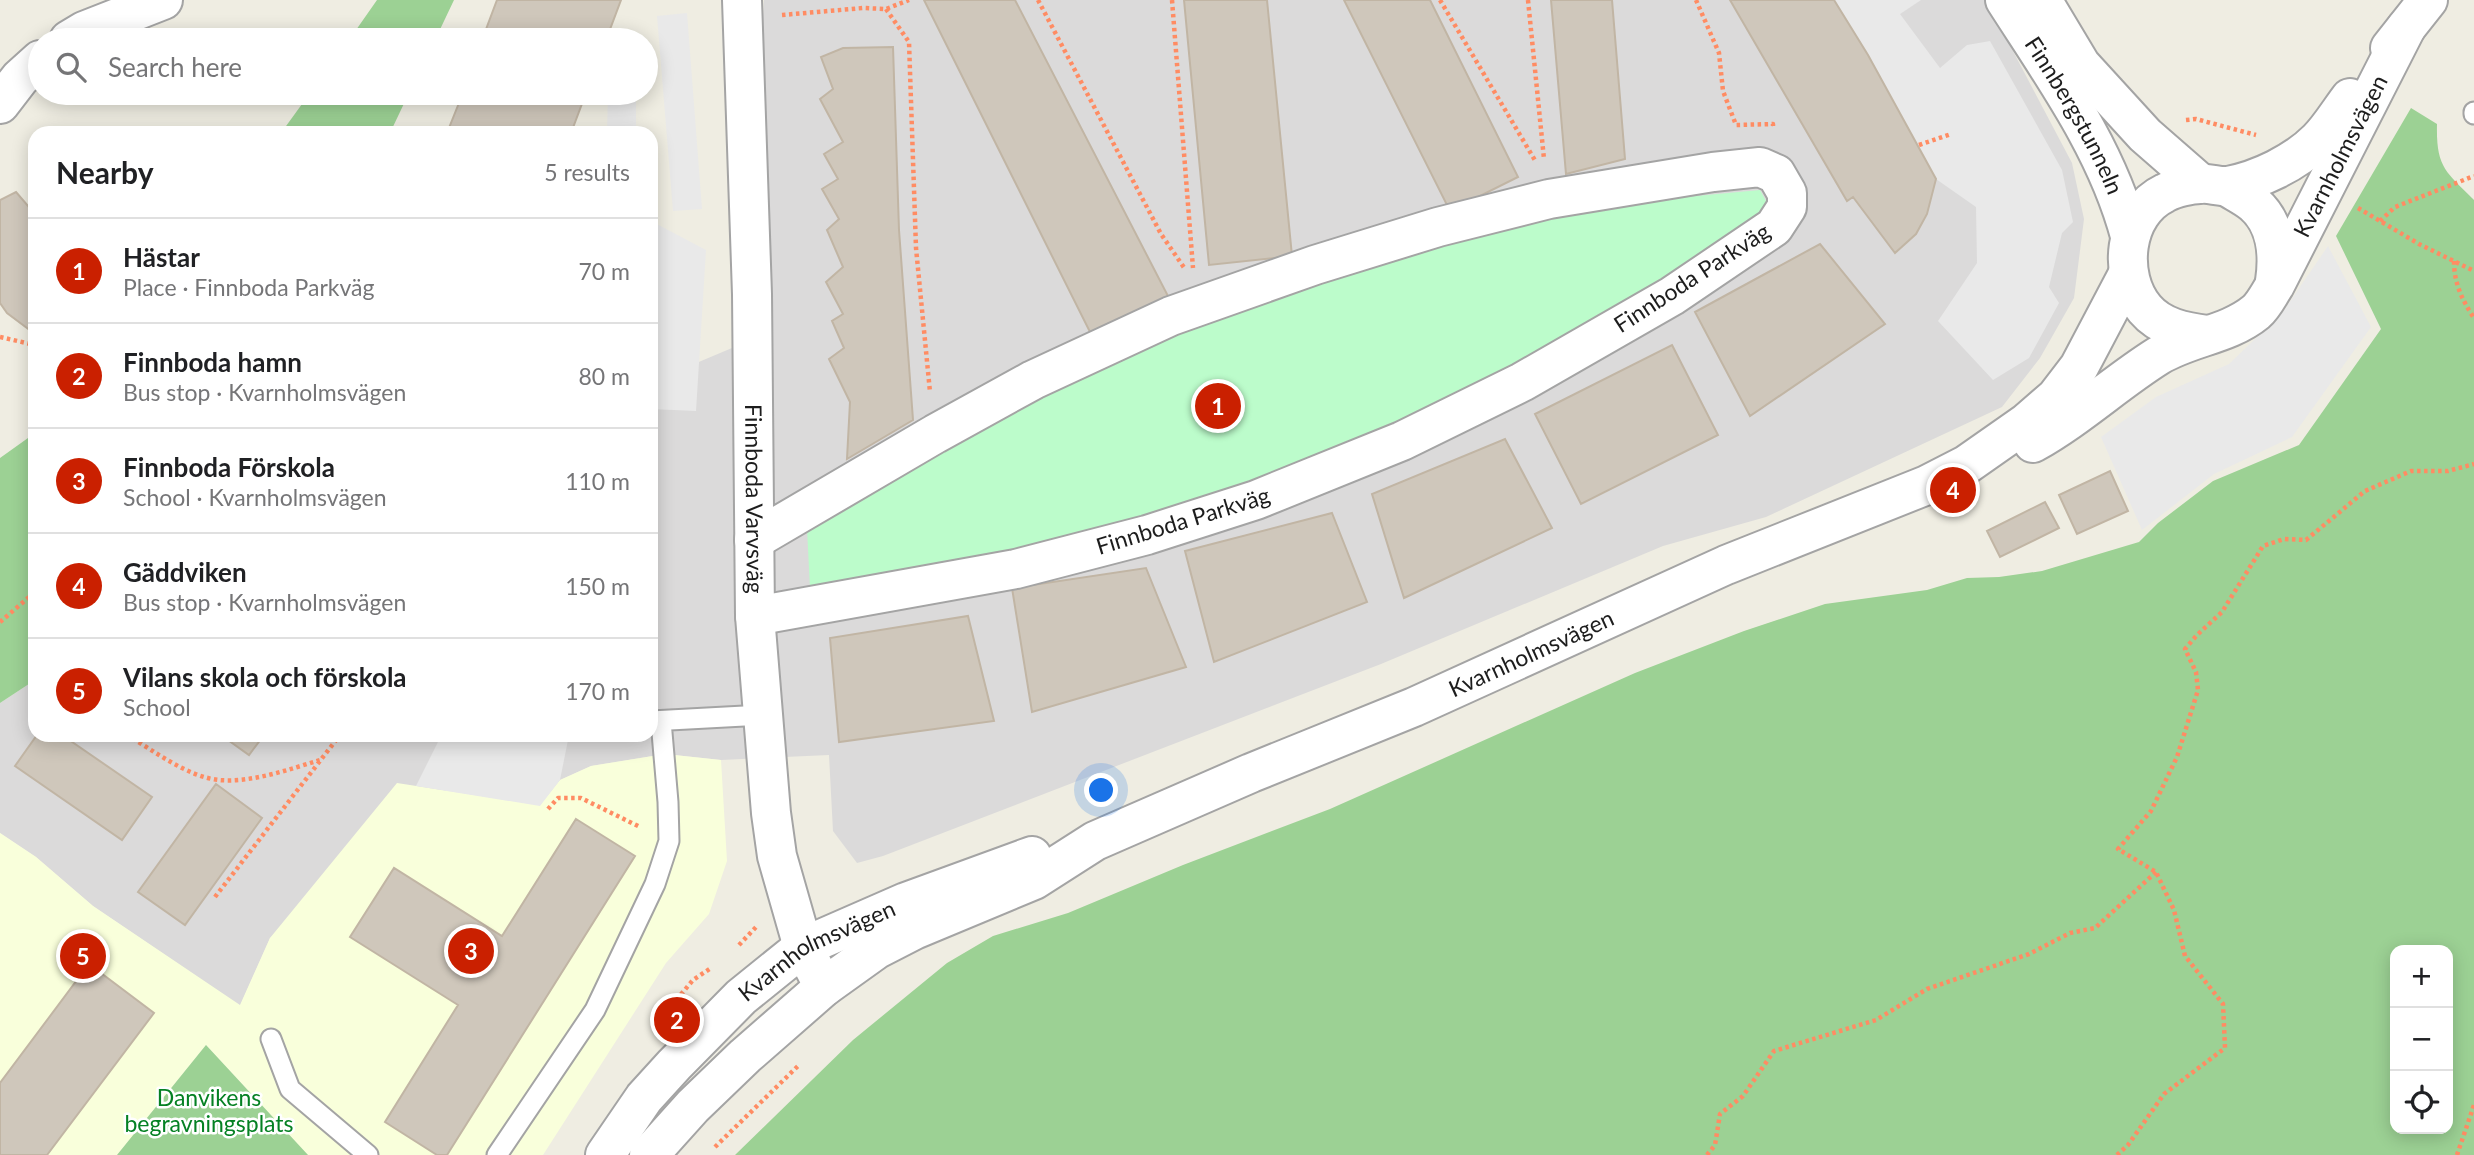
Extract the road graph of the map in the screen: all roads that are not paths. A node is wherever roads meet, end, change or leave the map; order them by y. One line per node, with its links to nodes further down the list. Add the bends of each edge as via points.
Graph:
1 (77, 0): 7 (street)
2 (163, 0): 7 (street)
3 (2005, 0): 12 (street, Finnbergstunneln, via 2087,129 2121,202)
4 (2042, 0): 11 (street, Finnbergstunneln, via 2081,65 2145,135)
5 (742, 9): 17 (street, Finnboda Varvsväg, via 752,294)
6 (2417, 14): 11 (street, Kvarnholmsvägen, via 2319,140 2266,174); 14 (street, Kvarnholmsvägen)
7 (106, 23): 8 (street)
8 (92, 28)
9 (28, 71): 10 (street)
10 (0, 104)
11 (2213, 185): 12 (street, Kvarnholmsvägen, via 2164,193 2143,212); 14 (street, Kvarnholmsvägen, via 2255,204 2273,231 2278,260)
12 (2130, 236): 13 (street, Kvarnholmsvägen)
13 (2128, 274): 15 (street, Kvarnholmsvägen, via 2132,288 2155,318 2178,331); 16 (street, Kvarnholmsvägen, via 2079,367 2056,397)
14 (2275, 285): 15 (street, Kvarnholmsvägen, via 2258,310 2232,329)
15 (2208, 335): 16 (street, Kvarnholmsvägen, via 2162,354 2053,432 2005,458)
16 (1966, 465): 22 (street, Kvarnholmsvägen, via 1726,565 1427,702)
17 (754, 540): 18 (street, Finnboda Varvsväg); 18 (street, Finnboda Parkväg, via 934,434 1195,294 1315,265 1548,189 1760,167 1771,170 1787,193 1787,207 1774,227 1672,296 1522,382 1402,441 1256,500 1147,535 1016,569)
18 (755, 616): 19 (street, Finnboda Varvsväg)
19 (763, 715): 20 (lane); 23 (street, Finnboda Varvsväg, via 777,856)
20 (658, 721)
21 (658, 734): 27 (lane, via 669,841 654,884 596,1010)
22 (1095, 841): 23 (street, Kvarnholmsvägen, via 1029,856); 24 (street, Kvarnholmsvägen, via 1034,880 889,943)
23 (803, 947): 24 (street, Finnboda Varvsväg); 28 (street, Kvarnholmsvägen, via 741,997 691,1047 644,1097)
24 (824, 987): 29 (street, Kvarnholmsvägen, via 745,1056)
25 (271, 1039): 26 (lane, via 290,1089)
26 (368, 1155)
27 (496, 1155)
28 (605, 1155)
29 (649, 1155)

